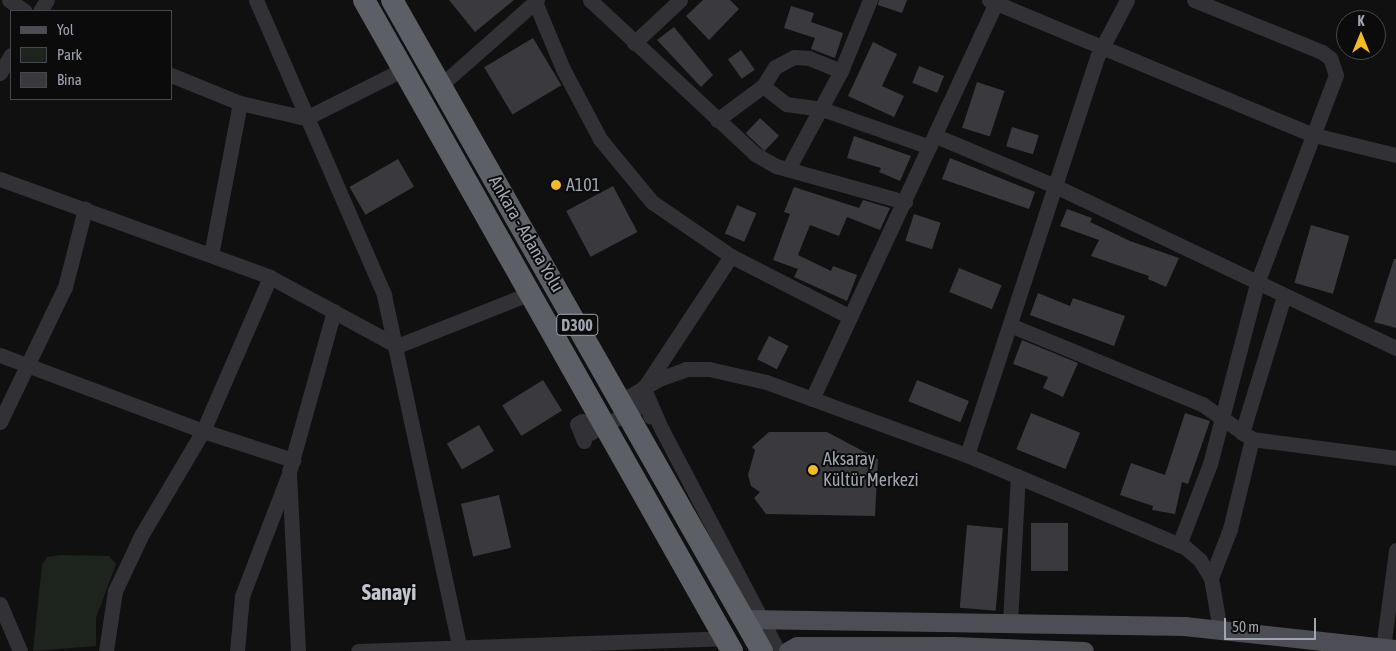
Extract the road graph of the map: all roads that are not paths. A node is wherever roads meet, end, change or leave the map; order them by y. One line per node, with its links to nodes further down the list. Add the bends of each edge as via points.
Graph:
1 (9, 0): 12 (street)
2 (256, 0): 24 (street)
3 (364, 0): 16 (highway, Ankara - Adana Yolu / D300)
4 (590, 0): 13 (street)
5 (680, 0): 13 (street)
6 (870, 0): 17 (street)
7 (1127, 0): 14 (street)
8 (1194, 0): 26 (street, via 1330,58 1334,84)
9 (395, 1): 20 (highway, Ankara - Adana Yolu / D300)
10 (536, 1): 20 (street); 35 (street, via 562,69 600,139 652,202)
11 (992, 1): 14 (street); 27 (street)
12 (24, 10)
13 (634, 43): 25 (street)
14 (1102, 48): 26 (street); 31 (street)
15 (10, 57): 18 (street)
16 (404, 69): 24 (street); 38 (highway, Ankara - Adana Yolu / D300)
17 (841, 71): 21 (street, via 808,58 794,57 775,66); 23 (street)
18 (0, 73)
19 (172, 74): 22 (street)
20 (441, 86): 49 (highway, Ankara - Adana Yolu / D300)
21 (763, 86): 23 (street, via 786,104); 25 (street)
22 (240, 103): 24 (street); 34 (street)
23 (822, 108): 27 (street); 29 (street)
24 (306, 118): 43 (street, via 384,295)
25 (717, 120): 29 (street, via 755,154)
26 (1314, 135): 28 (street); 37 (street)
27 (933, 141): 31 (street); 32 (street)
28 (1396, 155)
29 (788, 169): 32 (street)
30 (0, 178): 33 (street)
31 (1056, 186): 37 (street); 42 (street)
32 (905, 202): 41 (street)
33 (85, 209): 34 (street); 46 (street, via 64,287)
34 (211, 255): 36 (street)
35 (731, 256): 41 (street); 47 (street)
36 (270, 277): 40 (street); 53 (street)
37 (1257, 283): 39 (street); 50 (street)
38 (531, 293): 43 (street); 67 (highway, Ankara - Adana Yolu / D300)
39 (1284, 296): 44 (street); 54 (street)
40 (334, 311): 43 (street); 58 (street)
41 (850, 317): 48 (street)
42 (1010, 325): 50 (street, via 1202,404); 56 (street)
43 (398, 346): 69 (street)
44 (1396, 348)
45 (0, 355): 46 (street)
46 (29, 365): 51 (street); 53 (street)
47 (644, 387): 48 (street, via 686,369 709,369 766,382); 49 (street); 52 (street)
48 (812, 399): 56 (street)
49 (621, 402): 64 (highway, Ankara - Adana Yolu / D300)
50 (1221, 417): 54 (street); 60 (street, via 1210,464)
51 (0, 422)
52 (661, 428): 55 (street, via 655,429 646,403); 64 (street)
53 (203, 431): 58 (street); 73 (street, via 142,534 115,591)
54 (1247, 436): 57 (street); 62 (street, via 1230,529)
55 (587, 437)
56 (967, 455): 59 (street)
57 (1396, 458)
58 (291, 466): 74 (street, via 242,596); 75 (street)
59 (1018, 476): 60 (street); 65 (street)
60 (1179, 545): 62 (street, via 1200,560)
61 (1396, 550): 71 (street)
62 (1211, 578): 66 (street)
63 (0, 604): 72 (street)
64 (751, 619): 65 (main road); 77 (highway, Ankara - Adana Yolu / D300); 78 (street)
65 (1010, 622): 66 (main road)
66 (1220, 630): 71 (main road)
67 (728, 644): 68 (street)
68 (589, 646): 69 (street)
69 (461, 648): 76 (street)
70 (953, 648): 79 (main road, via 797,646); 80 (main road)
71 (1390, 649)
72 (20, 651)
73 (106, 651)
74 (237, 651)
75 (298, 651)
76 (358, 651)
77 (762, 651)
78 (778, 651)
79 (788, 651)
80 (1076, 651): 81 (main road)
81 (1084, 651)

